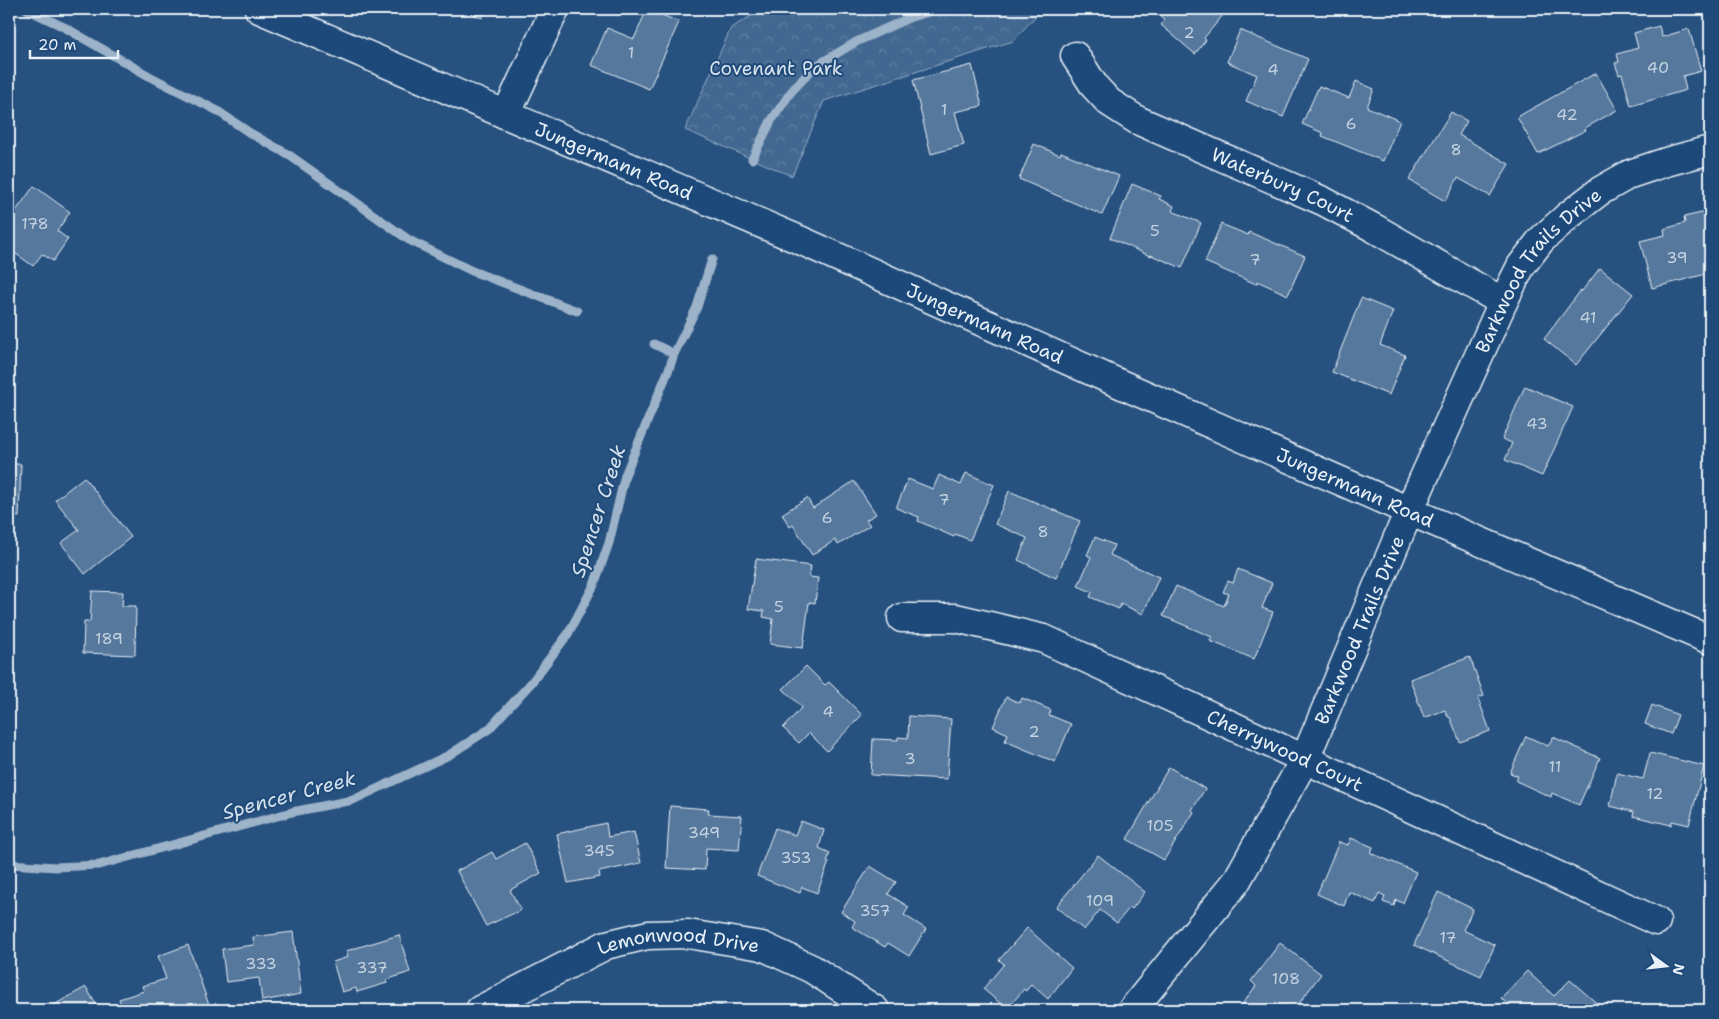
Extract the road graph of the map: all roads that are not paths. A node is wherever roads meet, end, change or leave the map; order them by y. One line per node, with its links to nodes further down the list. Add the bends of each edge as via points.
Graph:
1 (259, 9): 4 (street, Jungermann Road)
2 (555, 9): 4 (street)
3 (1075, 56): 6 (street, Waterbury Court, via 1095,87 1110,102 1137,120 1324,201)
4 (506, 115): 7 (street, Jungermann Road, via 811,245)
5 (1710, 150): 6 (street, Barkwood Trails Drive, via 1630,174 1600,191 1541,240 1521,266)
6 (1503, 302): 7 (street, Barkwood Trails Drive)
7 (1409, 511): 9 (street, Jungermann Road); 10 (street, Barkwood Trails Drive)
8 (902, 618): 10 (street, Cherrywood Court, via 956,618 1044,639)
9 (1710, 640)
10 (1305, 759): 11 (street, Cherrywood Court); 14 (street, Barkwood Trails Drive, via 1236,882)
11 (1656, 921)
12 (480, 1010): 13 (street, Lemonwood Drive, via 606,945 648,935 688,934 762,946 812,969)
13 (875, 1010)
14 (1132, 1010)

